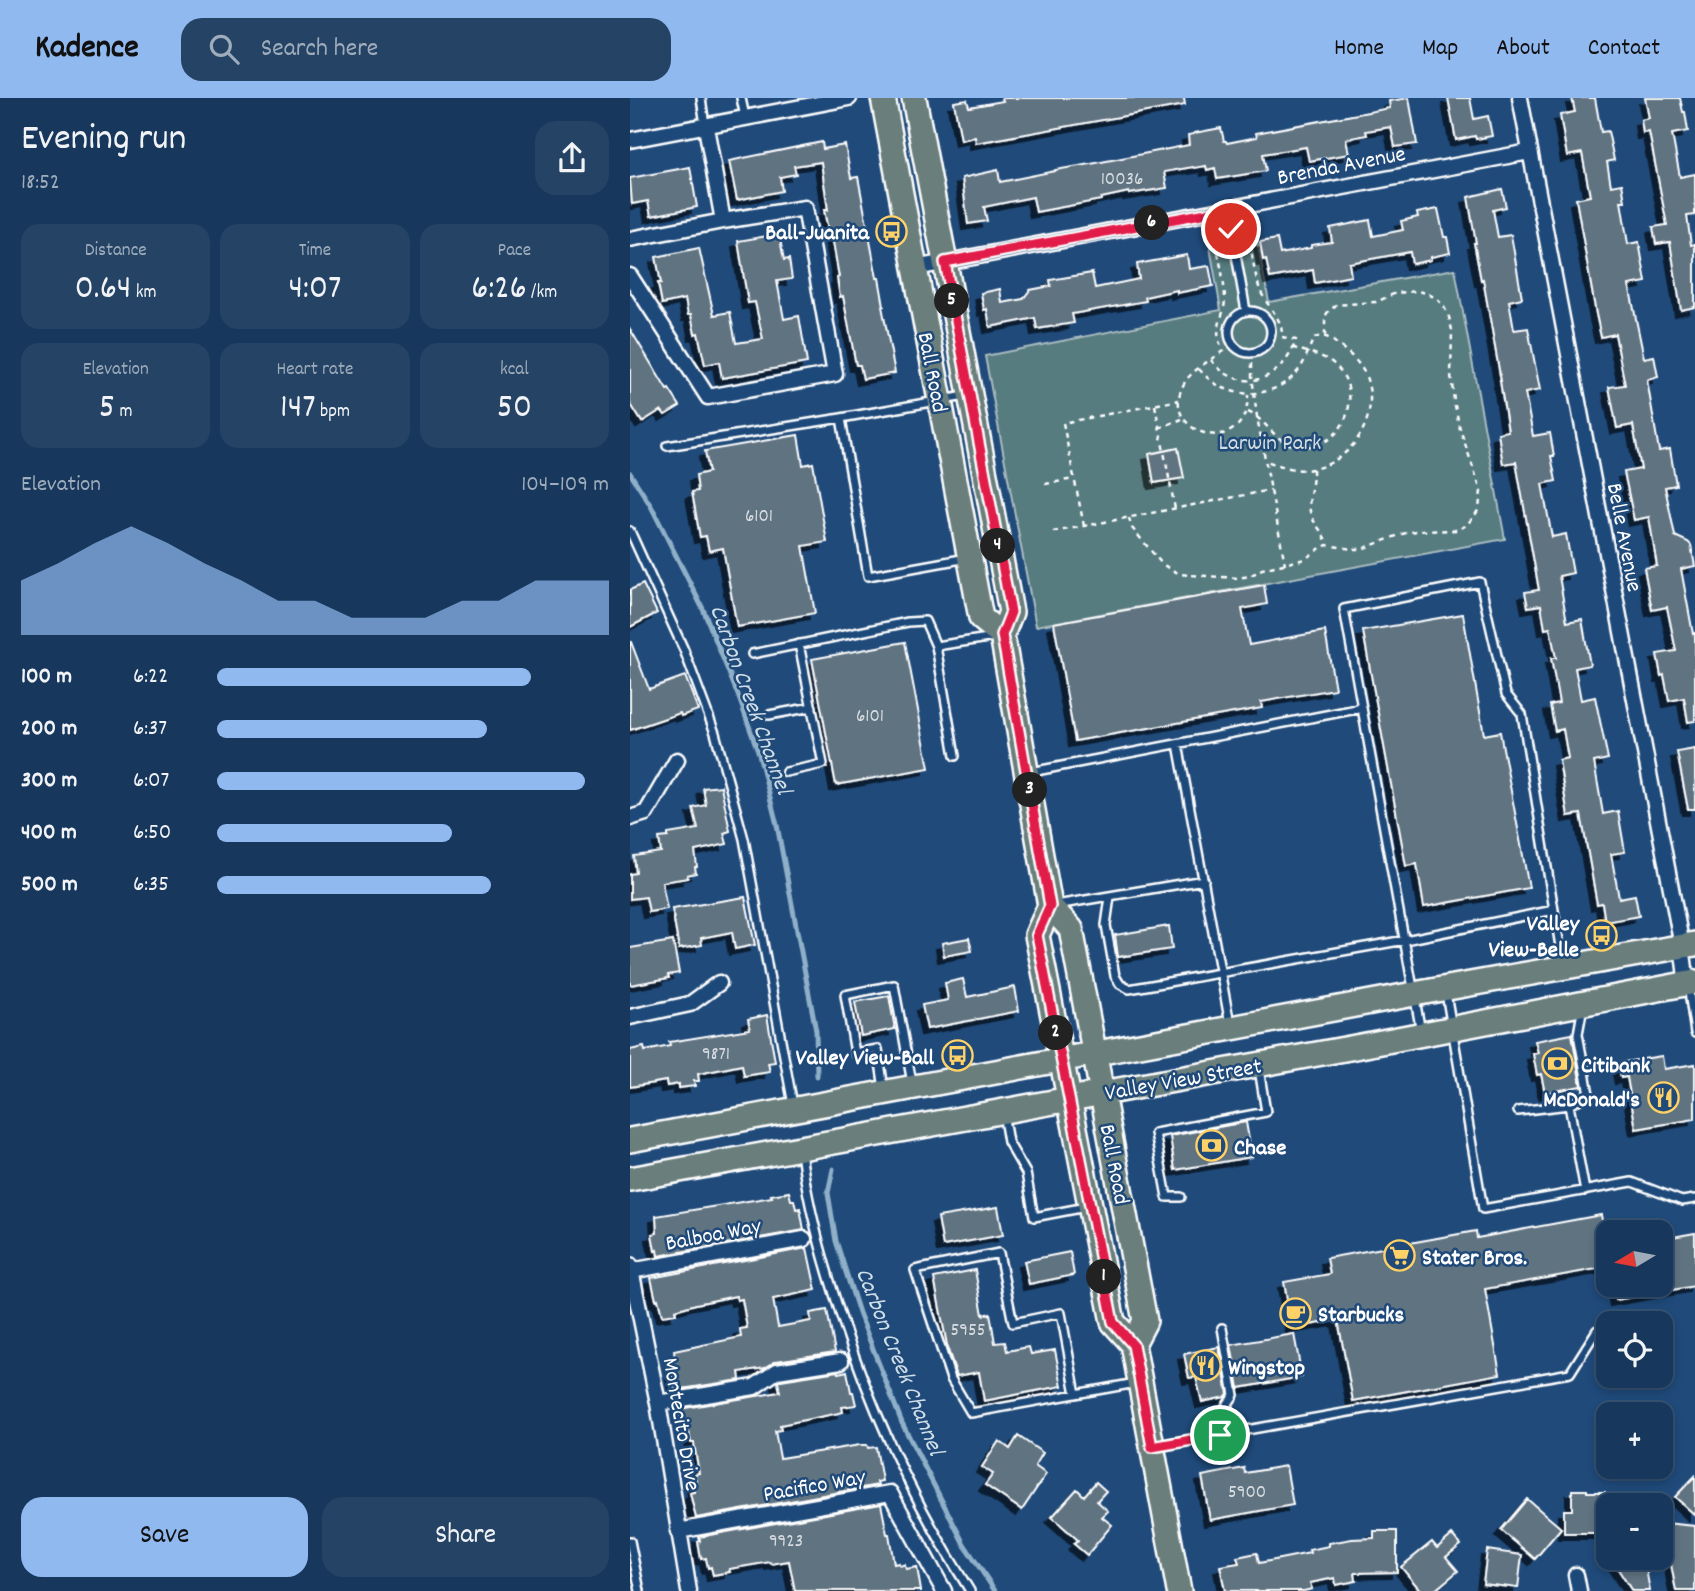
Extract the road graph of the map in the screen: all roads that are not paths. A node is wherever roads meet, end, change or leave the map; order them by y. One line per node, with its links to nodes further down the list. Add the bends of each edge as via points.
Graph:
1 (701, 98): 8 (lane)
2 (741, 98): 7 (lane)
3 (849, 98): 7 (street)
4 (883, 98): 15 (main road, Ball Road)
5 (914, 98): 14 (main road, Ball Road)
6 (1520, 98): 10 (street, Belle Avenue)
7 (745, 118): 8 (street)
8 (706, 127): 9 (street); 12 (street)
9 (630, 140)
10 (1529, 152): 11 (street, Brenda Avenue); 42 (street, Belle Avenue)
11 (1228, 209): 14 (street, Brenda Avenue); 17 (lane)
12 (723, 221): 13 (street); 16 (street, via 805,208 835,374 708,397)
13 (630, 239)
14 (945, 262): 15 (street, Brenda Avenue); 18 (main road, Ball Road)
15 (915, 268): 19 (main road, Ball Road)
16 (630, 276)
17 (1247, 311): 17 (lane, via 1261,313 1271,331 1267,345 1252,353 1236,348 1229,336 1235,317)
18 (970, 395): 19 (lane); 24 (main road, Ball Road, via 1011,612)
19 (939, 401): 20 (lane); 23 (main road, Ball Road)
20 (841, 418): 21 (lane); 23 (lane, via 868,576)
21 (667, 446)
22 (630, 531): 63 (lane, via 684,650 715,733 744,839)
23 (969, 558): 24 (main road, Ball Road, via 981,618)
24 (1002, 635): 26 (lane); 35 (main road, Ball Road)
25 (799, 644): 26 (lane, via 925,621); 27 (lane); 28 (lane)
26 (936, 646): 32 (lane)
27 (752, 654)
28 (812, 707): 30 (lane); 34 (lane, via 823,764)
29 (1362, 708): 31 (lane); 40 (lane, via 1344,610 1479,582 1506,694 1522,714); 41 (lane)
30 (769, 715)
31 (1178, 744): 35 (lane); 37 (lane)
32 (955, 756)
33 (677, 760): 36 (street, via 646,813)
34 (786, 772)
35 (1027, 773): 39 (main road, Ball Road)
36 (630, 818)
37 (1204, 880): 38 (lane); 44 (lane)
38 (1110, 897): 39 (lane); 44 (lane, via 1106,925 1120,984 1129,989)
39 (1050, 906): 55 (main road, Ball Road, via 1071,929); 56 (main road, Ball Road, via 1037,935)
40 (1554, 910): 41 (lane); 43 (lane)
41 (1405, 940): 44 (lane); 48 (lane)
42 (1689, 945): 43 (main road, Valley View Street); 45 (street, Belle Avenue)
43 (1563, 968): 47 (main road, Valley View Street)
44 (1222, 973): 51 (lane)
45 (1691, 983): 49 (main road, Valley View Street); 53 (lane)
46 (719, 984): 50 (street, via 690,1004)
47 (1445, 988): 48 (main road, Valley View Street); 52 (lane)
48 (1414, 994): 51 (main road, Valley View Street); 54 (lane)
49 (1583, 1003): 52 (main road, Valley View Street); 62 (lane, via 1578,1034 1589,1094)
50 (630, 1017)
51 (1231, 1028): 55 (main road, Valley View Street)
52 (1451, 1028): 54 (main road, Valley View Street); 69 (lane, via 1483,1209)
53 (1695, 1033)
54 (1421, 1034): 57 (main road, Valley View Street)
55 (1095, 1054): 56 (main road, Valley View Street); 60 (main road, Ball Road)
56 (1061, 1060): 58 (main road, Valley View Street); 61 (main road, Ball Road)
57 (1258, 1064): 60 (main road, Valley View Street); 70 (lane, via 1266,1112 1155,1133 1167,1197)
58 (913, 1087): 59 (main road, Valley View Street); 59 (lane, via 894,985 845,995 855,1053 878,1049)
59 (885, 1093): 63 (main road, Valley View Street)
60 (1102, 1093): 61 (main road, Valley View Street); 77 (main road, Ball Road, via 1146,1321)
61 (1069, 1099): 64 (main road, Valley View Street); 72 (main road, Ball Road)
62 (1569, 1105): 65 (lane); 69 (lane)
63 (794, 1109): 66 (main road, Valley View Street)
64 (1003, 1111): 67 (main road, Valley View Street); 72 (lane, via 1008,1142 1026,1173 1034,1217)
65 (1518, 1111)
66 (630, 1140)
67 (801, 1148): 68 (main road, Valley View Street); 90 (lane, via 816,1231 859,1369 920,1507)
68 (630, 1180)
69 (1585, 1191): 71 (lane, via 1633,1182 1682,1201)
70 (1181, 1198)
71 (1695, 1199)
72 (1090, 1207): 77 (main road, Ball Road, via 1113,1322)
73 (804, 1239): 74 (street, Balboa Way)
74 (631, 1268): 81 (street, Montecito Drive)
75 (1222, 1328): 82 (lane, via 1234,1395 1218,1418)
76 (1596, 1332): 82 (lane, via 1570,1373)
77 (1133, 1345): 79 (main road, Ball Road)
78 (841, 1362): 81 (street, via 777,1371 754,1387)
79 (1140, 1382): 80 (lane); 83 (main road, Ball Road)
80 (1076, 1394): 80 (lane, via 971,1413 950,1379 915,1270 999,1253 1013,1322 1061,1313)
81 (658, 1403): 84 (street, Montecito Drive)
82 (1220, 1435): 83 (lane)
83 (1152, 1447): 91 (main road, Ball Road)
84 (678, 1531): 88 (street, Montecito Drive); 89 (street, Pacifico Way, via 890,1493)
85 (630, 1541): 87 (lane)
86 (1576, 1575): 92 (street)
87 (636, 1587)
88 (689, 1591)
89 (944, 1591)
90 (970, 1591)
91 (1179, 1591)
92 (1579, 1591)

